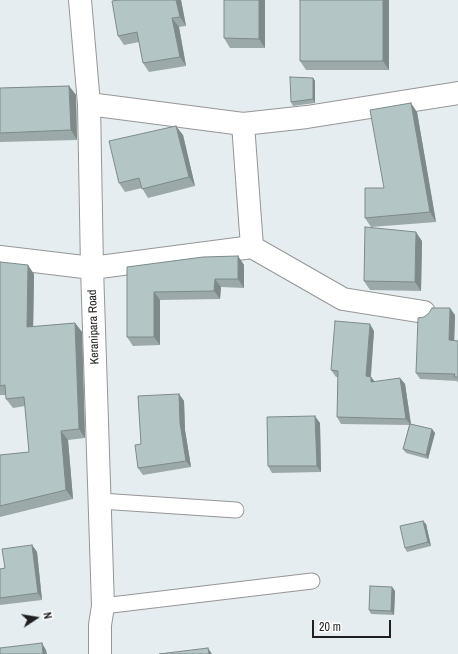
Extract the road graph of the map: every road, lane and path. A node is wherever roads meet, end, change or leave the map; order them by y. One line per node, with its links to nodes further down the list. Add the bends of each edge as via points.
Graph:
1 (80, 0): 3 (street, Keranipara Road)
2 (458, 93): 4 (street, via 307,117)
3 (89, 104): 4 (street); 7 (street, Keranipara Road)
4 (243, 124): 5 (street)
5 (252, 246): 7 (street); 8 (street, via 343,299)
6 (0, 257): 7 (street)
7 (92, 268): 9 (street, Keranipara Road)
8 (424, 312)
9 (100, 502): 10 (lane); 12 (street, Keranipara Road)
10 (236, 510)
11 (312, 581): 12 (lane)
12 (103, 606): 13 (street, Keranipara Road)
13 (100, 654)

